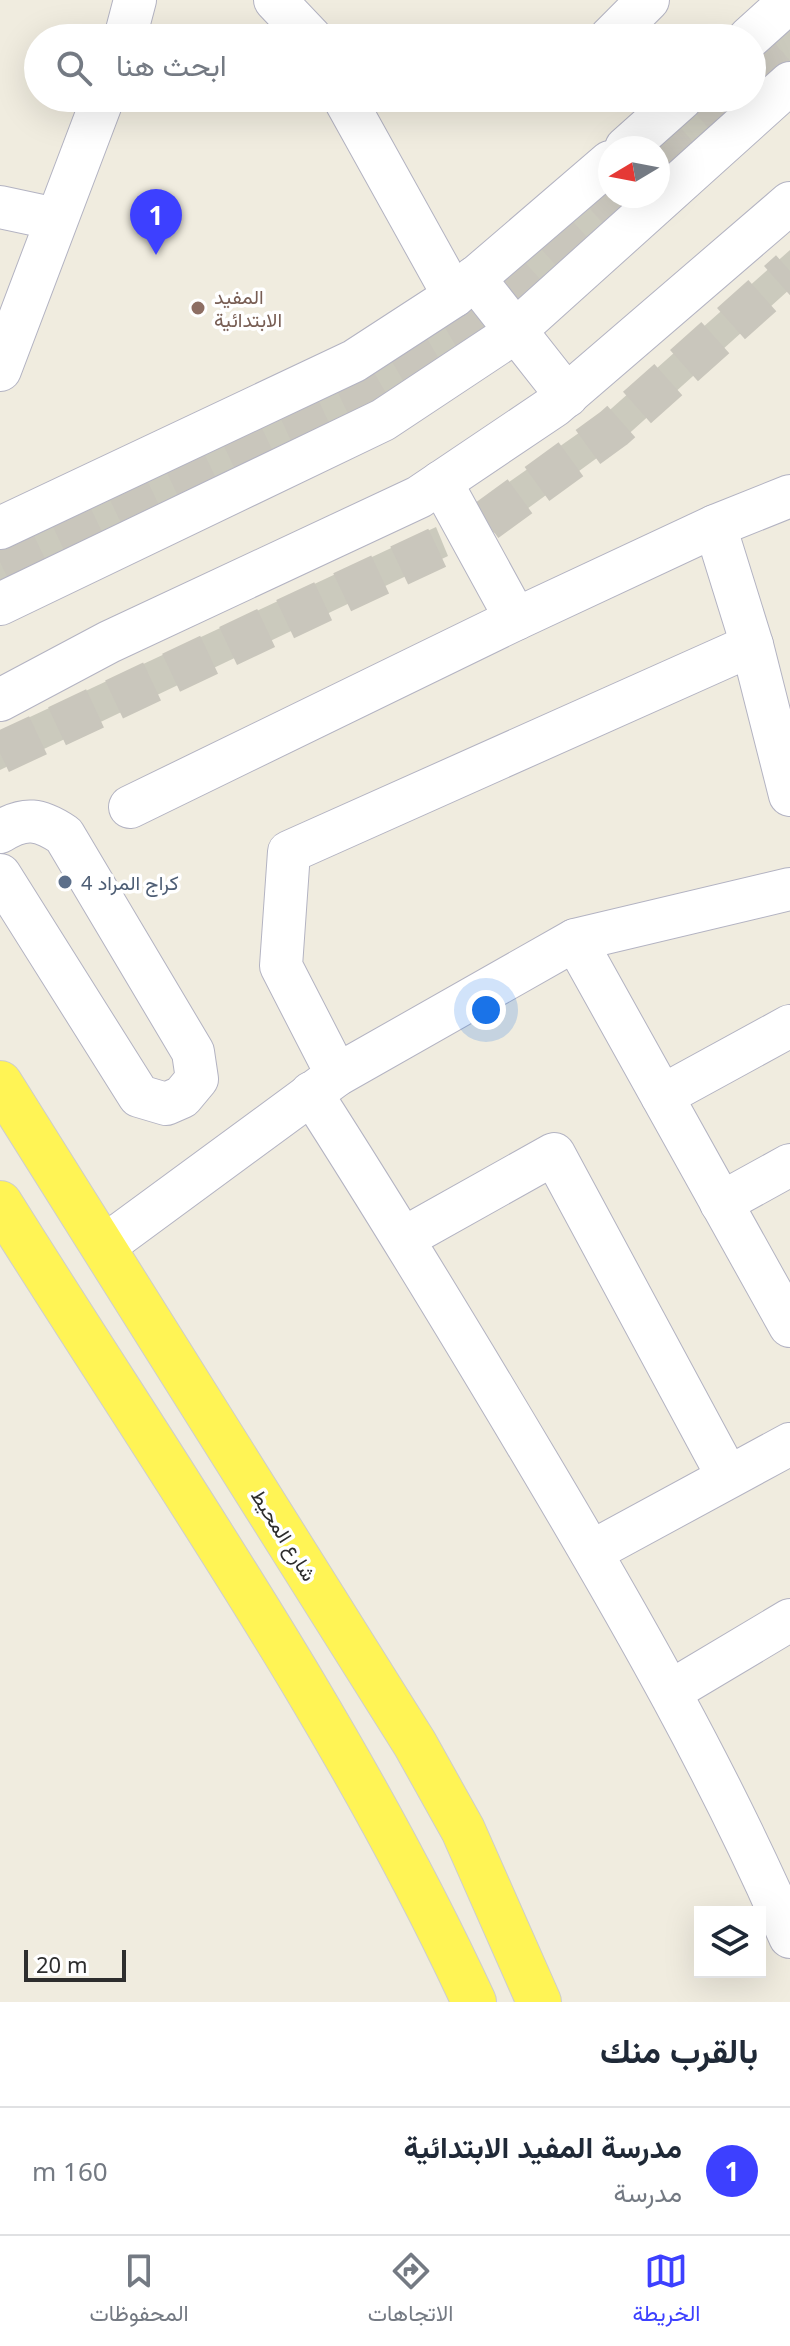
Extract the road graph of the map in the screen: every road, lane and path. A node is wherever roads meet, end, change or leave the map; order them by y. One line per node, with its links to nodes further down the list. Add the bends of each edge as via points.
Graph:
1 (135, 0): 5 (street)
2 (275, 0): 6 (street)
3 (648, 0): 7 (street)
4 (790, 1): 8 (street)
5 (129, 24)
6 (298, 24)
7 (624, 24)
8 (765, 24)
9 (790, 83): 10 (street)
10 (766, 101)
11 (98, 112): 19 (street)
12 (354, 112): 20 (street)
13 (666, 112): 15 (street)
14 (750, 112): 20 (street)
15 (639, 136)
16 (598, 176): 20 (street)
17 (790, 203): 22 (street)
18 (0, 207): 19 (street)
19 (56, 219): 21 (street)
20 (488, 304): 22 (street); 26 (street, via 354,361); 27 (street, via 383,420)
21 (0, 370)
22 (567, 396): 23 (street)
23 (441, 482): 28 (street); 30 (street)
24 (790, 496): 25 (street)
25 (715, 526): 28 (street); 29 (street)
26 (0, 528)
27 (0, 604)
28 (516, 619): 32 (street)
29 (752, 645): 31 (street); 39 (street, via 289,852 281,966)
30 (0, 700)
31 (790, 795)
32 (130, 807)
33 (0, 832): 34 (street, via 18,821 43,820 64,835 193,1052 197,1079 182,1097 166,1104 139,1096)
34 (0, 875)
35 (790, 889): 36 (street)
36 (575, 940): 39 (street); 40 (street)
37 (790, 1026): 40 (street)
38 (0, 1083): 45 (main road, شارع المحيط)
39 (324, 1084): 44 (street); 45 (street)
40 (662, 1096): 43 (street)
41 (790, 1165): 43 (street)
42 (0, 1203): 53 (main road, via 356,1771)
43 (721, 1203): 46 (street)
44 (404, 1238): 48 (street, via 554,1154); 49 (street)
45 (103, 1247): 54 (main road, شارع المحيط, via 415,1744 463,1830)
46 (790, 1326)
47 (790, 1444): 48 (street)
48 (728, 1477): 49 (street)
49 (591, 1552): 51 (street)
50 (790, 1620): 51 (street)
51 (671, 1691): 52 (street)
52 (790, 1937)
53 (474, 2002)
54 (539, 2002)

